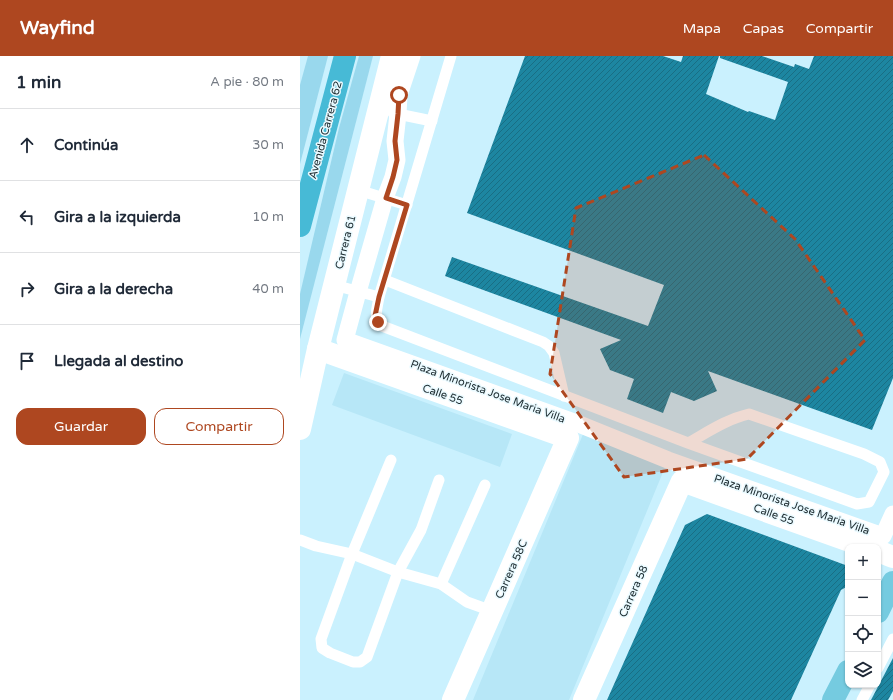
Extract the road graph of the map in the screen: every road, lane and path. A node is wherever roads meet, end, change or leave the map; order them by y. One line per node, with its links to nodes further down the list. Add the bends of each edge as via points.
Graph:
1 (345, 56): 10 (highway, Avenida Carrera 62)
2 (392, 56): 5 (street, Carrera 61)
3 (412, 56): 5 (street, Plaza Minorista Jose Maria Villa, via 399,95)
4 (451, 56): 6 (lane)
5 (388, 112): 6 (lane); 7 (street, Carrera 61); 8 (street, Plaza Minorista Jose Maria Villa, via 397,160)
6 (432, 121): 9 (lane)
7 (358, 190): 8 (lane); 12 (street, Carrera 61)
8 (386, 198): 9 (lane); 13 (street, Plaza Minorista Jose Maria Villa)
9 (407, 205): 11 (lane)
10 (300, 226)
11 (385, 280): 14 (lane); 16 (lane, via 543,342 554,352)
12 (334, 285): 13 (lane); 15 (street, Carrera 61)
13 (358, 292): 14 (lane); 19 (street, Plaza Minorista Jose Maria Villa, via 345,340)
14 (379, 297): 16 (lane, via 375,316 382,326)
15 (318, 349): 18 (street, Carrera 61); 19 (street, Calle 55)
16 (564, 396): 17 (lane)
17 (582, 403): 19 (lane); 20 (lane)
18 (300, 429)
19 (571, 430): 25 (street, Plaza Minorista Jose Maria Villa, via 668,460 883,536); 35 (street, Carrera 58C)
20 (688, 443): 20 (lane, via 857,504 869,502 884,472 880,462 864,454 749,414 727,421)
21 (391, 460): 29 (lane)
22 (439, 480): 31 (lane, via 421,530)
23 (682, 481): 27 (street, Calle 55); 41 (street, Carrera 58)
24 (485, 485): 33 (lane)
25 (893, 514)
26 (300, 540): 29 (lane)
27 (858, 544)
28 (881, 552): 30 (street)
29 (352, 554): 31 (lane); 31 (lane, via 321,639 322,648 330,654 353,662 367,658)
30 (893, 557)
31 (398, 572): 33 (lane)
32 (893, 582): 34 (main road)
33 (441, 584): 35 (lane, via 467,602)
34 (881, 606)
35 (492, 612): 40 (street, Carrera 58C)
36 (893, 639): 37 (lane)
37 (881, 662)
38 (845, 677): 42 (main road)
39 (868, 688): 43 (lane)
40 (454, 700)
41 (584, 700)
42 (834, 700)
43 (862, 700)

